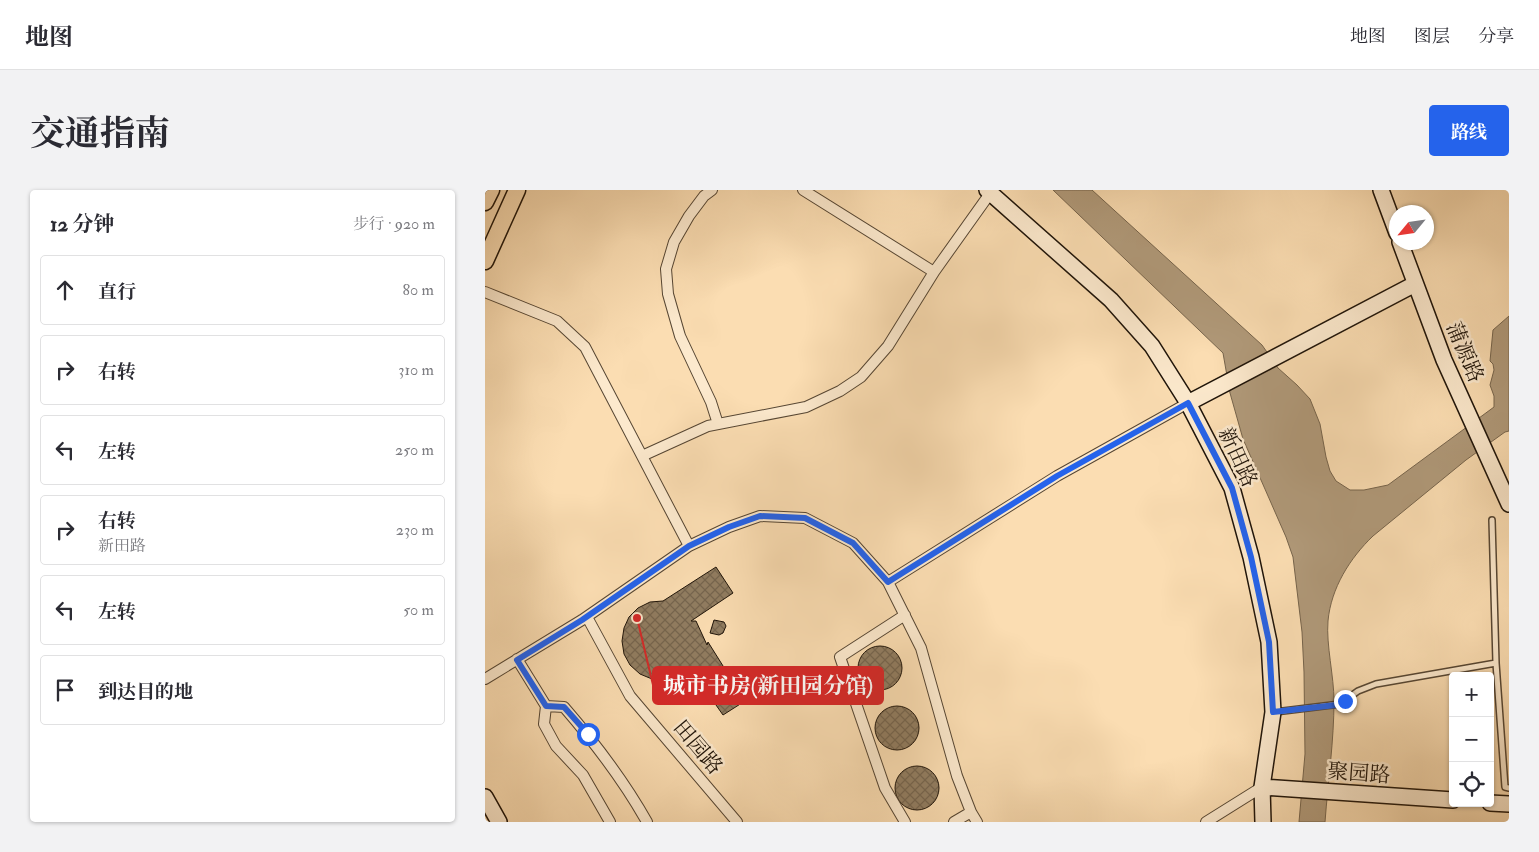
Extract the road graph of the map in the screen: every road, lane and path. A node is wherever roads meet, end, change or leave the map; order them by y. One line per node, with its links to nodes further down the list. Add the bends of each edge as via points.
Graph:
1 (491, 190): 7 (main road)
2 (517, 190): 10 (main road)
3 (712, 190): 15 (street, via 689,216 674,242 666,269 668,294 680,336)
4 (803, 190): 11 (street)
5 (1381, 190): 8 (street)
6 (989, 191): 11 (street); 14 (street, 新田路, via 1111,300 1152,346)
7 (485, 202)
8 (1389, 212)
9 (1403, 250): 12 (street, 蒲源路)
10 (485, 261)
11 (934, 272): 15 (street, via 888,346 861,377 806,407)
12 (1415, 284): 14 (street); 17 (street, 蒲源路, via 1444,360)
13 (485, 292): 16 (street, via 557,322 585,347)
14 (1188, 403): 20 (street, via 1057,476); 27 (street, 新田路, via 1232,488 1251,557 1269,642)
15 (718, 424): 16 (street)
16 (642, 456): 19 (street)
17 (1509, 504)
18 (1492, 520): 24 (lane)
19 (689, 546): 20 (street, via 760,516 805,518 853,543); 22 (street)
20 (888, 582): 21 (street)
21 (905, 615): 34 (street, via 921,648 957,776); 41 (street, via 840,656 885,788)
22 (587, 616): 23 (street); 40 (street, 田园路, via 630,696)
23 (517, 660): 25 (street); 26 (street)
24 (1496, 663): 27 (lane, via 1376,684 1336,705); 29 (lane, via 1505,787)
25 (485, 679)
26 (546, 706): 38 (street, via 544,724 556,746 583,775); 39 (street, via 564,707 588,734)
27 (1273, 712): 28 (street, 新田路)
28 (1262, 787): 31 (street, 聚园路); 44 (street); 45 (street, 新田路)
29 (1509, 788)
30 (485, 797): 37 (street)
31 (1449, 800)
32 (1494, 803): 33 (street)
33 (1509, 804)
34 (971, 812): 42 (street); 43 (street)
35 (485, 818): 36 (street)
36 (487, 822)
37 (499, 822)
38 (610, 822)
39 (647, 822)
40 (737, 822)
41 (905, 822)
42 (954, 822)
43 (977, 822)
44 (1206, 822)
45 (1263, 822)

